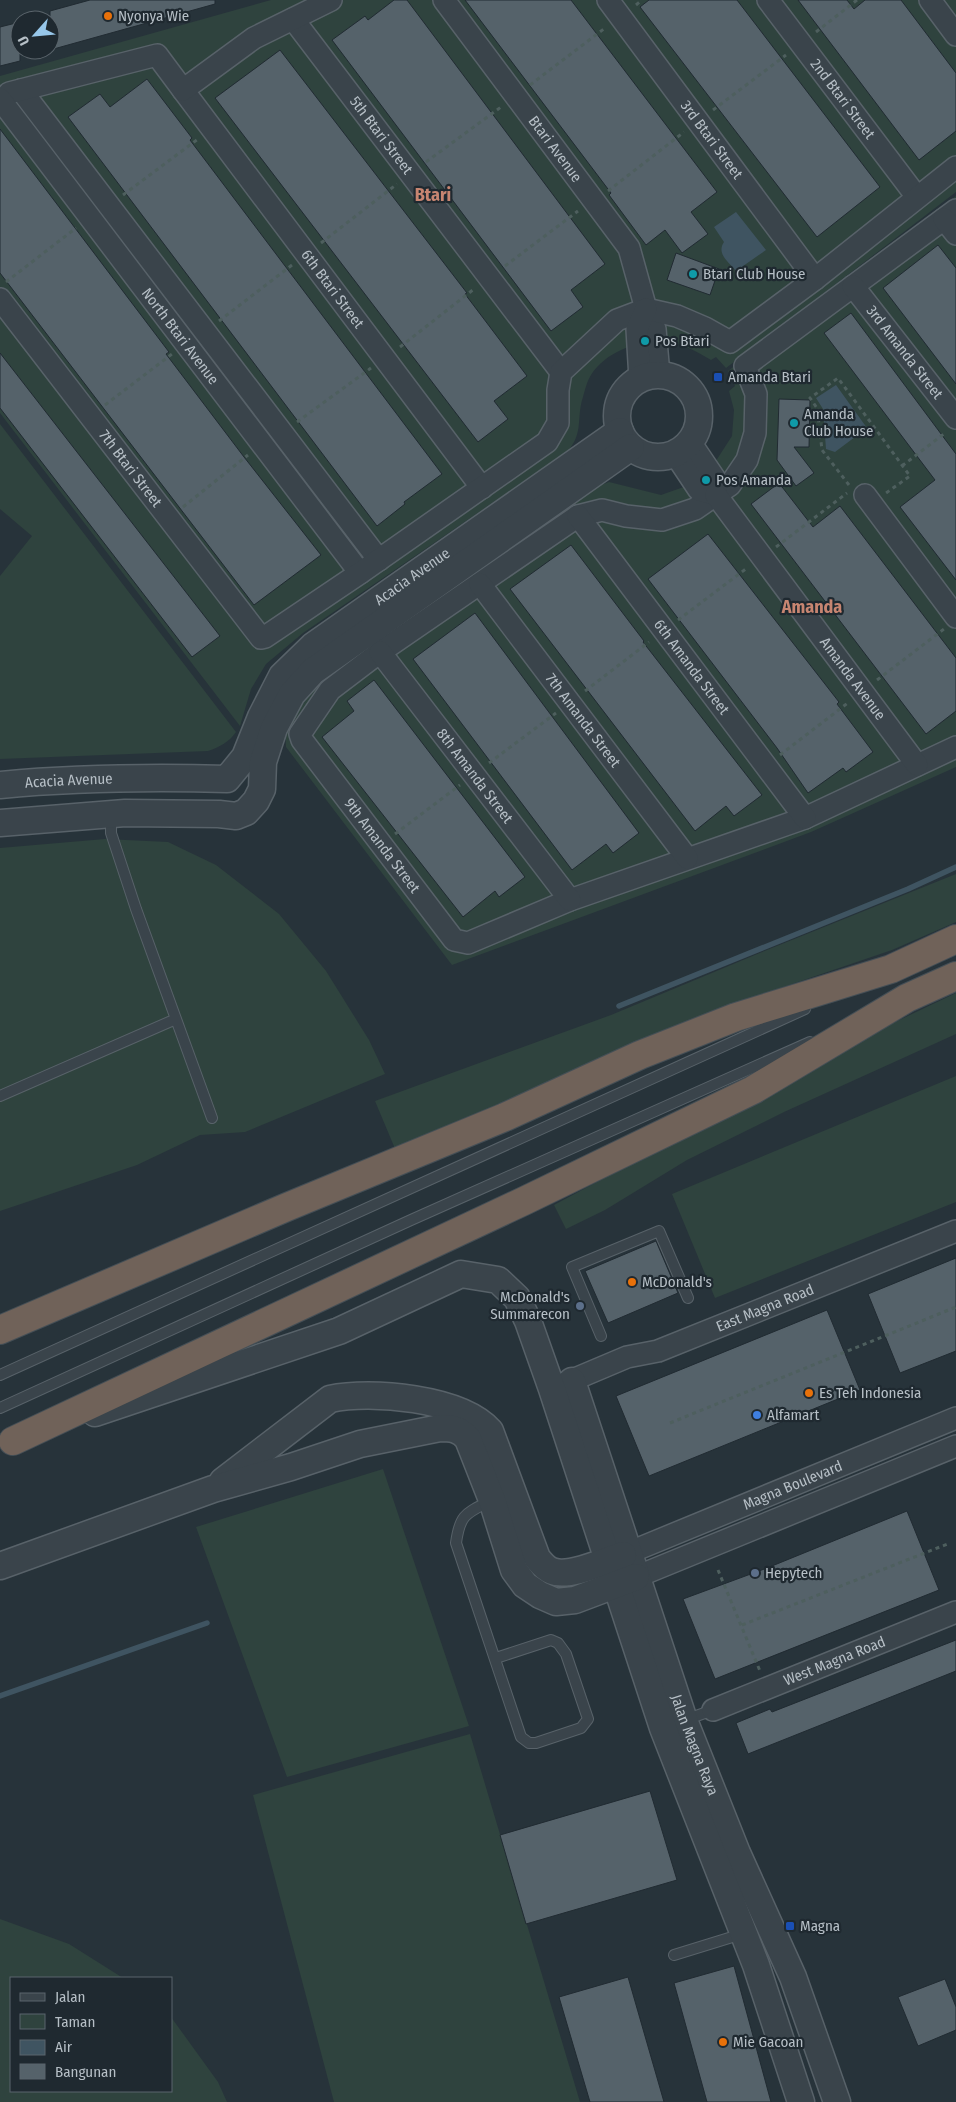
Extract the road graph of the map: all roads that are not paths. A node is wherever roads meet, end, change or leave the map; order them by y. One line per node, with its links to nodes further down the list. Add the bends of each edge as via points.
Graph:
1 (331, 0): 6 (street)
2 (444, 0): 17 (street, Btari Avenue, via 629,248)
3 (608, 0): 14 (street, 3rd Btari Street)
4 (768, 0): 12 (street, 2nd Btari Street)
5 (930, 0): 7 (street)
6 (293, 19): 9 (street, via 254,38); 19 (street, 5th Btari Street)
7 (956, 34)
8 (21, 90): 9 (street, 6th Btari Street, via 157,55); 10 (street); 18 (street, North Btari Avenue, via 108,205)
9 (183, 90): 24 (street, 6th Btari Street)
10 (0, 97): 18 (street, North Btari Avenue, via 90,217)
11 (956, 167): 12 (street)
12 (917, 197): 14 (street)
13 (952, 221): 15 (street)
14 (815, 279): 17 (street, via 730,342 677,316)
15 (853, 286): 21 (street, 3rd Amanda Street); 25 (street, via 745,366 756,394 755,433 747,460 730,486)
16 (0, 299): 29 (street, 7th Btari Street, via 261,638)
17 (646, 309): 19 (street, via 617,320); 20 (street, Btari Avenue, via 656,329)
18 (191, 334): 28 (street, North Btari Avenue, via 282,432); 29 (street, North Btari Avenue, via 262,444)
19 (561, 372): 24 (street, via 558,423 548,442)
20 (649, 377): 22 (street, via 631,385 620,401 618,421); 23 (street, via 678,380 687,387 697,404 699,424)
21 (952, 424)
22 (625, 439): 23 (street, via 647,456 657,458); 34 (street, Acacia Avenue, via 313,646 282,676 261,717)
23 (683, 448): 25 (street, via 715,478)
24 (482, 488): 28 (street)
25 (716, 495): 27 (street, via 695,509 662,520 602,510); 35 (street, Amanda Avenue)
26 (868, 499): 31 (street)
27 (578, 516): 30 (street); 39 (street, 6th Amanda Street)
28 (380, 560): 29 (street)
29 (360, 574)
30 (480, 584): 32 (street); 42 (street, 7th Amanda Street)
31 (956, 617)
32 (380, 652): 43 (street, 8th Amanda Street); 43 (street, 9th Amanda Street, via 330,690 300,732 302,740 381,845 454,940 468,943)
33 (956, 747): 35 (street)
34 (254, 759): 36 (street, Acacia Avenue); 40 (street, Acacia Avenue, via 267,798 256,801)
35 (917, 765): 39 (street)
36 (227, 779): 37 (street, Acacia Avenue, via 170,778); 40 (street, Acacia Avenue)
37 (0, 785)
38 (111, 814): 40 (street); 41 (street); 48 (lane, via 111,833)
39 (805, 818): 42 (street)
40 (235, 819)
41 (0, 823)
42 (687, 858): 43 (street)
43 (570, 900)
44 (956, 939): 45 (highway)
45 (891, 969): 53 (highway, via 736,1017 640,1055 505,1117); 55 (lane)
46 (956, 976): 47 (highway)
47 (907, 998): 57 (lane); 59 (highway, via 753,1090)
48 (176, 1019): 49 (lane); 50 (lane)
49 (0, 1096)
50 (212, 1118)
51 (956, 1231): 56 (street, East Magna Road, via 658,1351 627,1357)
52 (688, 1298): 54 (lane, via 659,1231 572,1267)
53 (0, 1330)
54 (601, 1336)
55 (0, 1375)
56 (562, 1385): 59 (street, Jalan Magna Raya, via 517,1298 498,1280 461,1274 339,1332); 63 (street, Jalan Magna Raya)
57 (0, 1408)
58 (956, 1418): 63 (street, Magna Boulevard)
59 (6, 1444)
60 (956, 1446): 65 (street, Magna Boulevard)
61 (213, 1489): 62 (street, via 360,1444 450,1428 464,1433 468,1439); 63 (street, via 330,1399 404,1397 455,1409 482,1422 490,1431 537,1558 543,1566 551,1571 570,1573); 64 (street)
62 (492, 1500): 65 (street, via 514,1570 524,1585 540,1595 556,1602 574,1600); 67 (lane, via 466,1514 458,1526 456,1543)
63 (618, 1557): 65 (street, Jalan Magna Raya)
64 (0, 1566)
65 (626, 1581): 69 (street, Jalan Magna Raya)
66 (956, 1612): 68 (street, West Magna Road)
67 (496, 1658): 67 (lane, via 551,1640 558,1643 566,1654 588,1719 581,1728 536,1743 521,1737)
68 (713, 1710): 69 (lane)
69 (674, 1724): 70 (street, Jalan Magna Raya); 73 (street, Jalan Magna Raya, via 794,1977)
70 (743, 1934): 71 (lane); 72 (street, Jalan Magna Raya)
71 (674, 1955)
72 (801, 2102)
73 (837, 2102)

